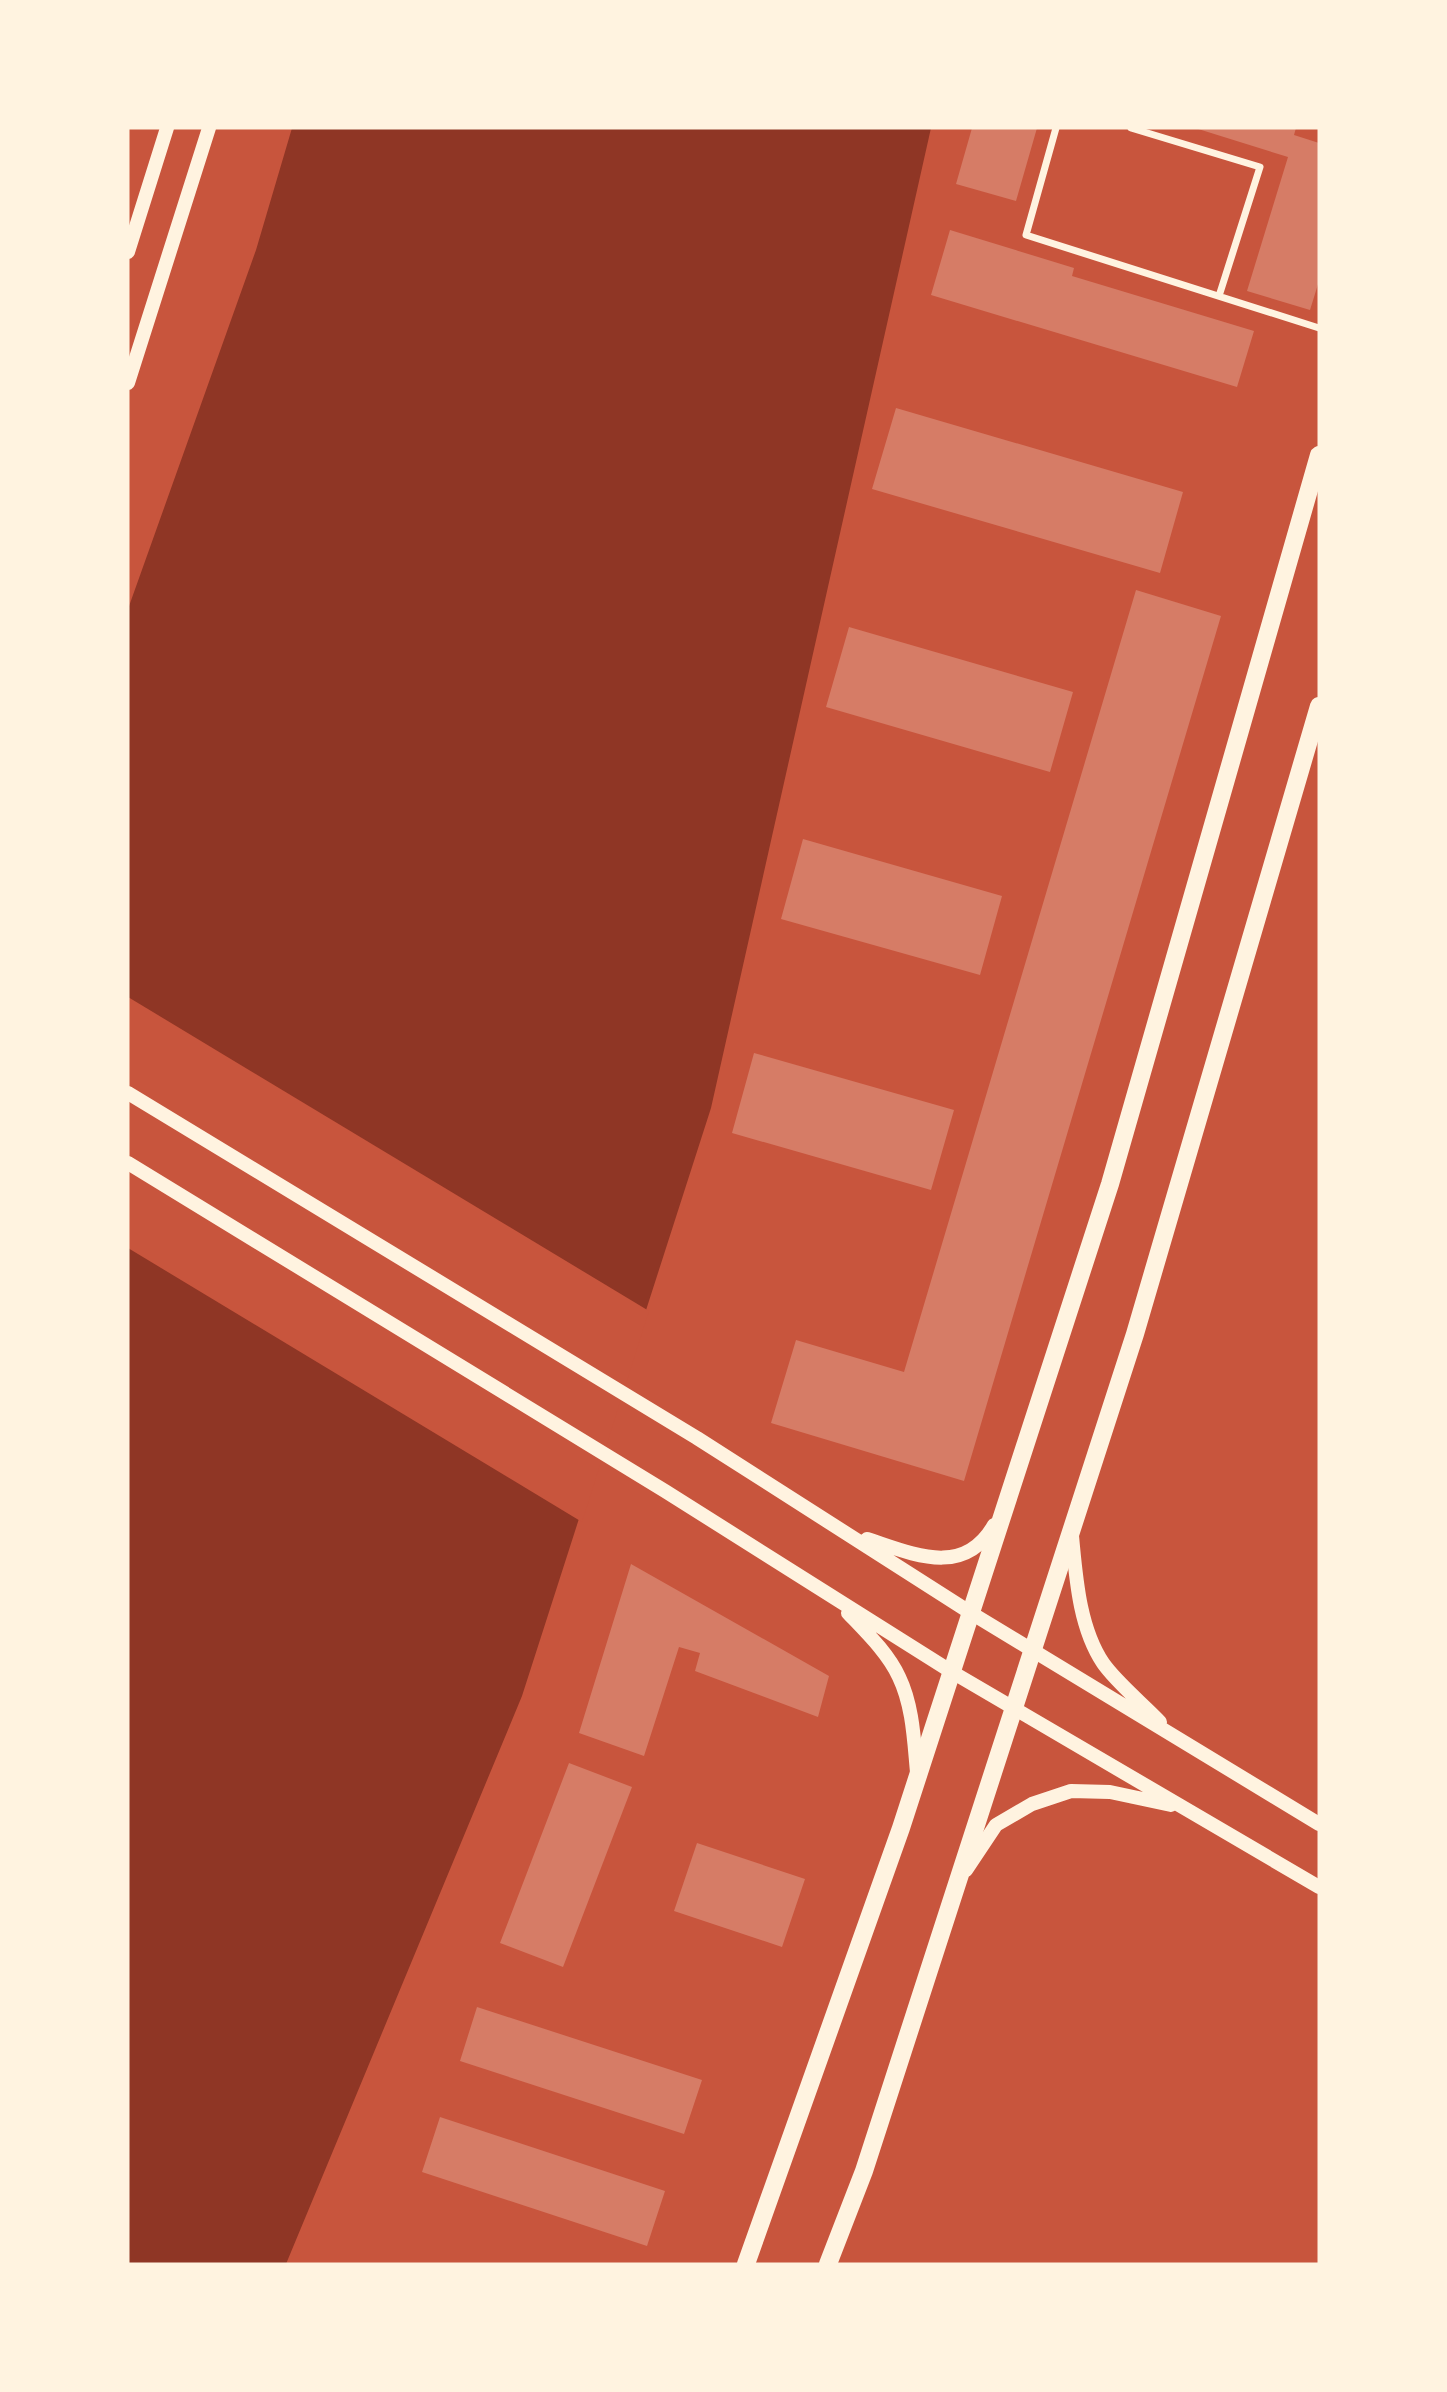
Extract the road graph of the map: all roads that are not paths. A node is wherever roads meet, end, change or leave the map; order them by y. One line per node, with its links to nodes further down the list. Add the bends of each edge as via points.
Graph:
1 (167, 128): 5 (main road)
2 (209, 128): 8 (main road)
3 (1056, 128): 6 (street, via 1026,235)
4 (1132, 128): 6 (street, via 1260,167)
5 (128, 252)
6 (1219, 296): 7 (street)
7 (1319, 328)
8 (128, 383)
9 (1319, 455): 13 (main road, via 1110,1184)
10 (1319, 706): 14 (main road, via 1135,1334)
11 (128, 1093): 15 (main road)
12 (128, 1163): 16 (main road)
13 (1007, 1502): 15 (main road, via 986,1539 961,1557 932,1558); 17 (main road)
14 (1072, 1531): 18 (main road); 21 (main road, via 1077,1593 1103,1662)
15 (848, 1534): 17 (main road)
16 (830, 1595): 19 (main road); 22 (main road, via 872,1638 899,1676 911,1714)
17 (971, 1613): 18 (main road); 19 (main road)
18 (1033, 1650): 20 (main road); 21 (main road)
19 (952, 1672): 20 (main road); 22 (main road)
20 (1014, 1709): 23 (main road); 25 (main road)
21 (1176, 1738): 24 (main road)
22 (918, 1777): 27 (main road)
23 (1184, 1808): 25 (main road, via 1110,1793 1072,1791 1032,1804 996,1825); 26 (main road)
24 (1319, 1824)
25 (959, 1880): 28 (main road, via 864,2171)
26 (1319, 1887)
27 (746, 2264)
28 (828, 2264)

